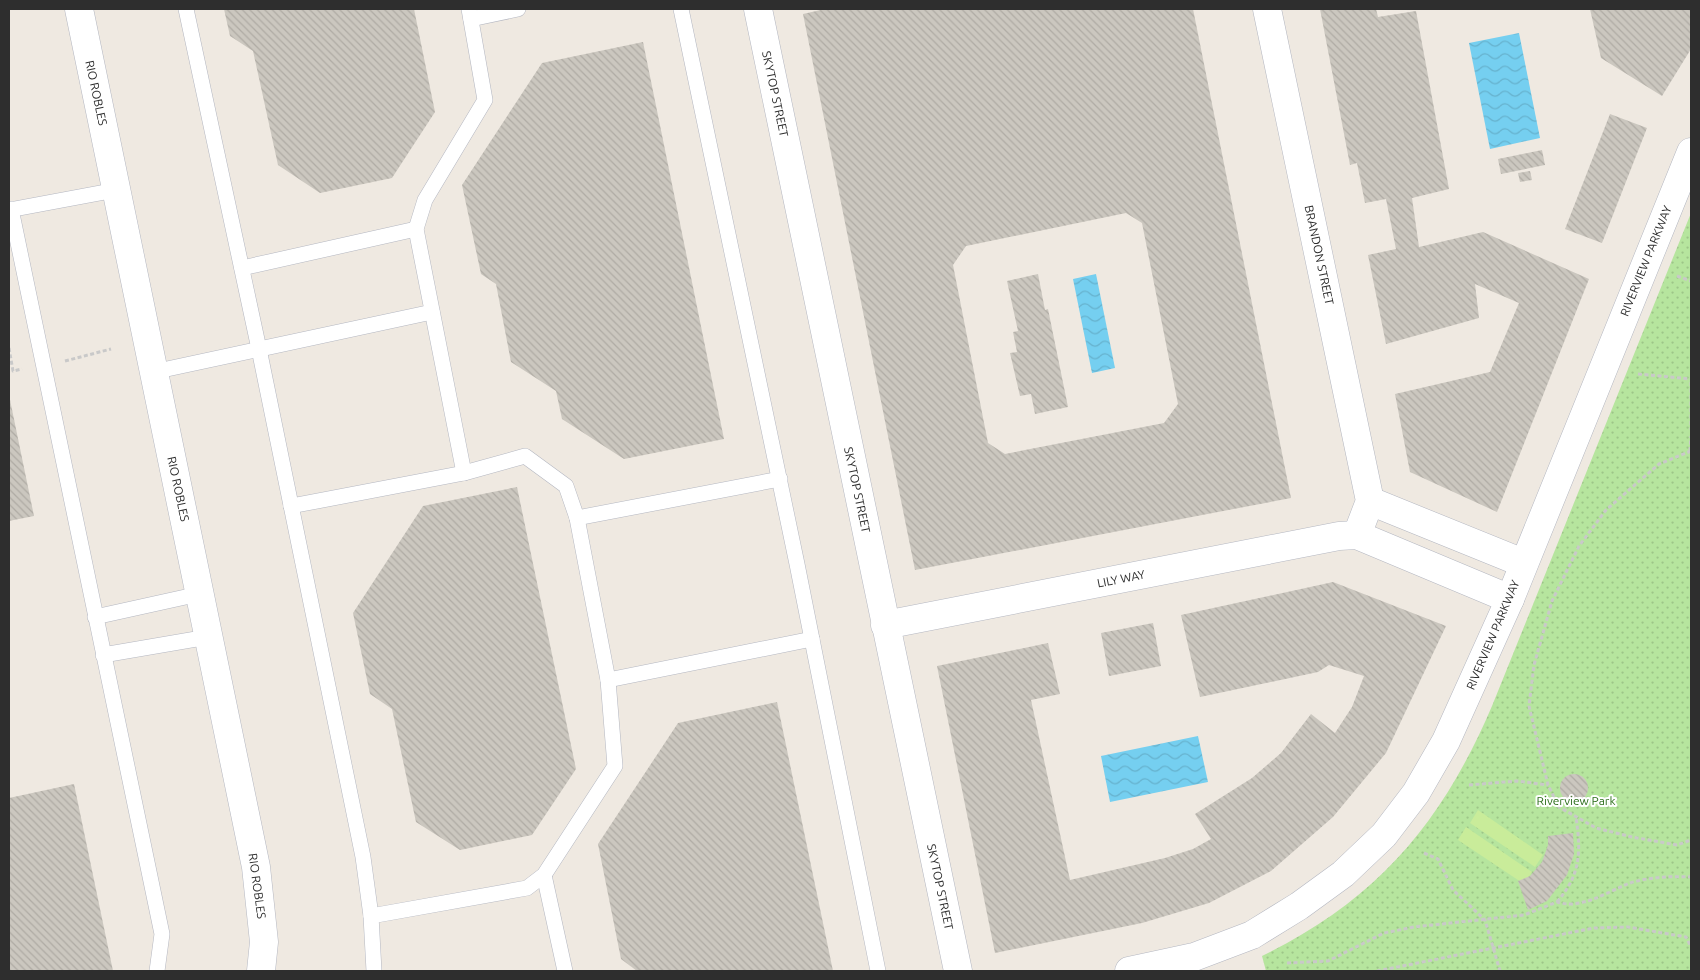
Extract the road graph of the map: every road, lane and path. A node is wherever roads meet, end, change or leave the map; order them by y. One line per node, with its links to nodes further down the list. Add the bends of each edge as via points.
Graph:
1 (79, 9): 9 (street, RIO ROBLES)
2 (186, 9): 12 (lane)
3 (518, 9): 7 (lane)
4 (681, 9): 24 (lane)
5 (758, 9): 33 (street, SKYTOP STREET)
6 (1267, 9): 25 (street, BRANDON STREET)
7 (470, 14): 11 (lane, via 485,100 425,200)
8 (1691, 152): 29 (street, RIVERVIEW PARKWAY)
9 (116, 190): 10 (lane); 17 (street, RIO ROBLES)
10 (10, 210): 32 (lane)
11 (416, 229): 12 (lane); 15 (lane)
12 (242, 268): 16 (lane)
13 (1677, 276): 14 (path)
14 (1691, 281)
15 (432, 312): 16 (lane); 23 (lane)
16 (259, 349): 17 (lane); 26 (lane)
17 (153, 372): 30 (street, RIO ROBLES)
18 (1638, 374): 19 (path)
19 (1691, 380): 20 (path)
20 (1691, 430)
21 (1691, 436): 22 (path)
22 (1690, 451): 39 (path, via 1659,464 1606,510 1579,546 1552,601 1534,665 1529,706)
23 (464, 473): 26 (lane); 27 (lane, via 525,456 566,486)
24 (780, 480): 27 (lane); 35 (lane)
25 (1370, 500): 28 (street); 29 (street)
26 (291, 506): 46 (lane, via 363,858)
27 (577, 518): 37 (lane)
28 (1357, 535): 31 (street); 33 (street, LILY WAY)
29 (1523, 563): 31 (street, RIVERVIEW PARKWAY)
30 (199, 594): 32 (lane); 34 (street, RIO ROBLES)
31 (1510, 599): 57 (street, RIVERVIEW PARKWAY, via 1446,741 1416,793 1384,835 1343,874 1252,935 1194,957)
32 (95, 618): 36 (lane)
33 (885, 625): 56 (street, SKYTOP STREET)
34 (208, 637): 36 (lane); 52 (street, RIO ROBLES, via 256,867 264,942)
35 (812, 639): 37 (lane); 55 (lane)
36 (103, 655): 51 (lane, via 162,934)
37 (608, 680): 43 (lane, via 615,766)
38 (1469, 785): 39 (path, via 1517,782)
39 (1548, 785): 40 (path, via 1559,807)
40 (1576, 818): 41 (path, via 1596,828 1632,838 1677,845); 45 (path, via 1580,843 1577,868)
41 (1691, 840)
42 (1424, 853): 47 (path, via 1438,859 1453,890)
43 (544, 876): 46 (lane, via 527,888); 54 (lane)
44 (1691, 877): 45 (path, via 1672,876 1632,883 1598,898 1567,905)
45 (1557, 902): 47 (path, via 1524,916)
46 (371, 916): 53 (lane)
47 (1485, 920): 48 (path); 50 (path, via 1384,933 1328,961)
48 (1494, 947): 49 (path, via 1594,928 1628,927 1686,938); 58 (path); 59 (path)
49 (1691, 948)
50 (1287, 963)
51 (157, 971)
52 (261, 971)
53 (374, 971)
54 (565, 971)
55 (878, 971)
56 (958, 971)
57 (1129, 971)
58 (1377, 971)
59 (1500, 971)

